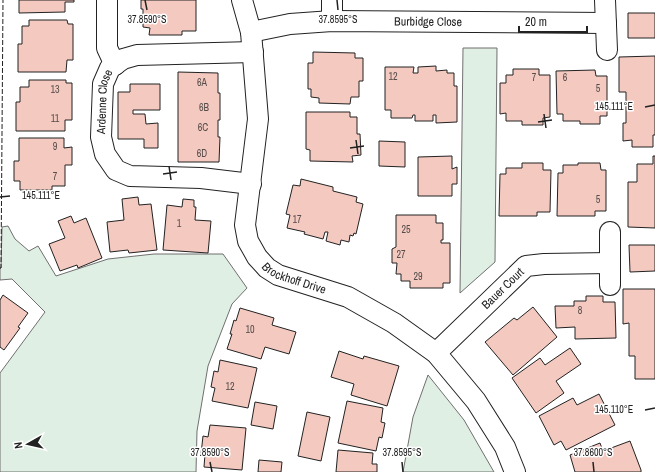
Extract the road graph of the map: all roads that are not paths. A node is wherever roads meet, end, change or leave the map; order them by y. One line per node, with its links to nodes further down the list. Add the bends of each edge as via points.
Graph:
1 (107, 0): 10 (street, Ardenne Close, via 107,48)
2 (242, 0): 7 (street, Brockhoff Drive)
3 (332, 0): 5 (street)
4 (605, 0): 6 (street)
5 (332, 21): 6 (street, Burbidge Close); 7 (street, Burbidge Close, via 290,24)
6 (606, 23): 8 (street)
7 (251, 32): 9 (street, Brockhoff Drive)
8 (607, 50)
9 (253, 52): 10 (street, Ardenne Close, via 138,55 123,59); 11 (street, Brockhoff Drive, via 258,119)
10 (115, 65): 11 (street, Ardenne Close, via 110,68 102,84 101,137 105,154 116,170 130,176 201,178)
11 (251, 184): 15 (street, Brockhoff Drive, via 245,225 248,241 267,268 348,297 394,323)
12 (610, 232): 13 (street)
13 (610, 263): 14 (street); 15 (street, Bauer Court, via 526,266)
14 (610, 285)
15 (436, 353): 16 (street, Brockhoff Drive, via 476,401 505,447)
16 (515, 472)

